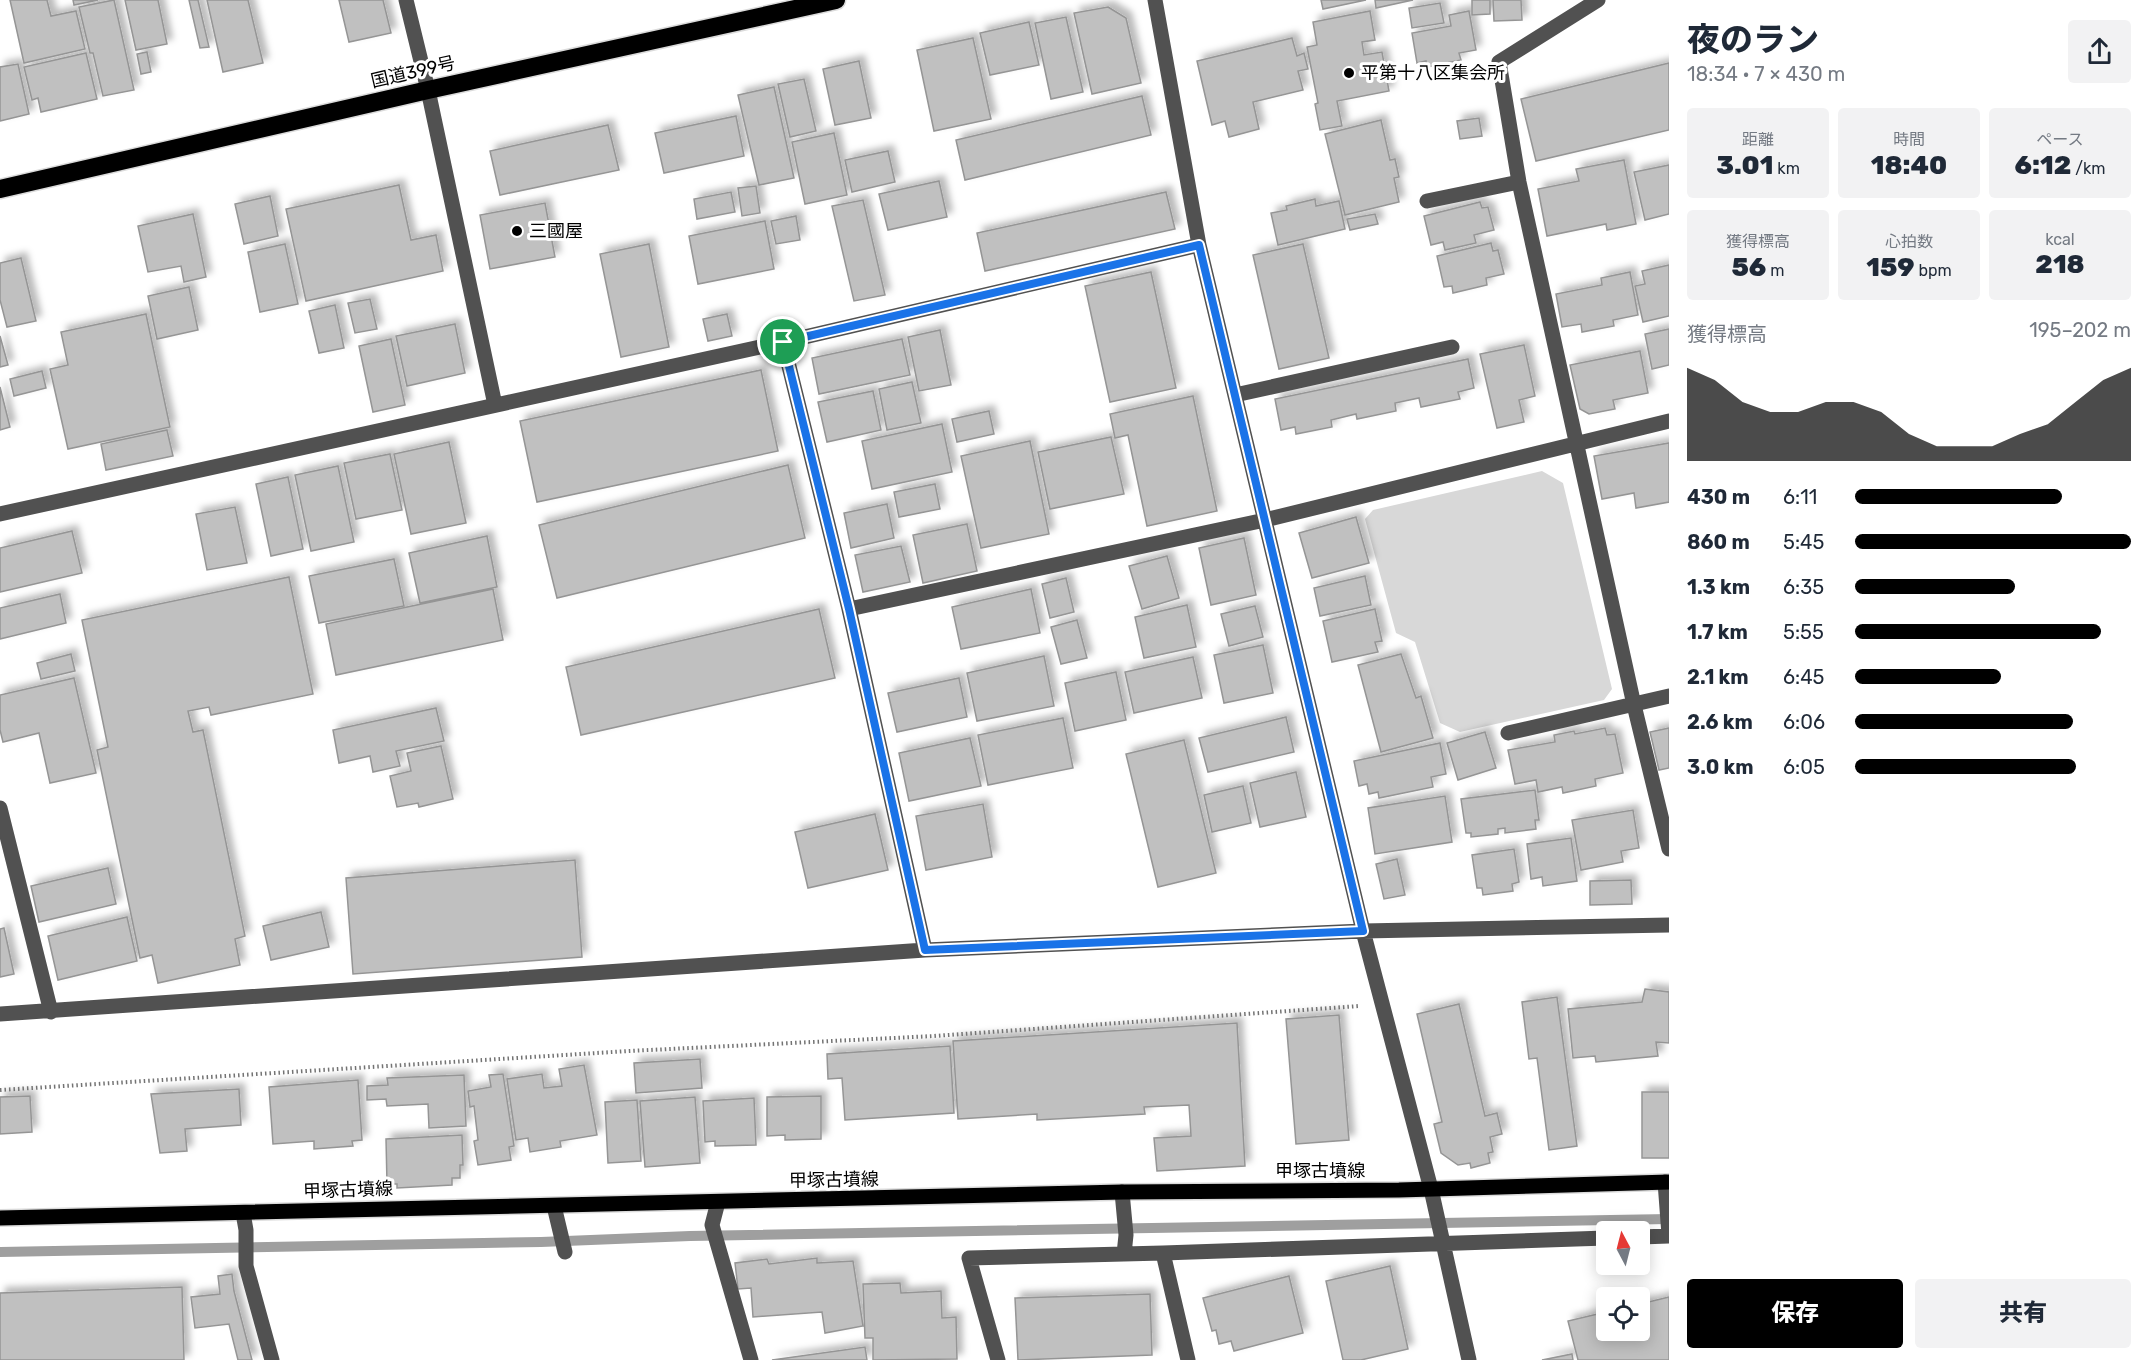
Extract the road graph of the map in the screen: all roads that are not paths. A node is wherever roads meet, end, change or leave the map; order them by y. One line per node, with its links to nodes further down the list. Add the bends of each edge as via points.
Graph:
1 (406, 0): 5 (street)
2 (836, 0): 5 (highway, 国道399号)
3 (1155, 0): 9 (street)
4 (1598, 0): 6 (street, via 1499,62)
5 (428, 90): 7 (highway, 国道399号); 13 (street)
6 (1518, 182): 8 (street); 15 (street)
7 (0, 189)
8 (1427, 201)
9 (1199, 245): 10 (street); 12 (street)
10 (783, 342): 13 (street); 18 (street)
11 (1452, 348): 12 (street)
12 (1234, 395): 17 (street)
13 (495, 405): 16 (street)
14 (1669, 422): 15 (street)
15 (1577, 444): 17 (street); 20 (street)
16 (0, 514)
17 (1265, 520): 18 (street); 25 (street)
18 (849, 609): 26 (street)
19 (1669, 696): 20 (street)
20 (1634, 705): 21 (street); 23 (street)
21 (1508, 733)
22 (0, 807): 27 (street)
23 (1669, 849)
24 (1669, 925): 25 (street)
25 (1363, 931): 26 (street); 30 (street)
26 (925, 950): 27 (street)
27 (51, 1012): 28 (street)
28 (0, 1014)
29 (1667, 1182): 30 (main road, 甲塚古墳線); 36 (street)
30 (1431, 1189): 31 (main road, 甲塚古墳線); 39 (street)
31 (1122, 1192): 32 (main road, 甲塚古墳線); 42 (street)
32 (718, 1202): 33 (main road, 甲塚古墳線); 44 (street, via 712,1225)
33 (555, 1206): 34 (main road, 甲塚古墳線); 40 (street)
34 (243, 1213): 35 (main road, 甲塚古墳線); 43 (street, via 246,1266)
35 (0, 1218)
36 (1669, 1236): 37 (street)
37 (1650, 1237)
38 (1596, 1238): 39 (street)
39 (1442, 1239): 41 (street); 47 (street)
40 (565, 1252)
41 (1162, 1253): 42 (street); 46 (street)
42 (1124, 1254): 45 (street, via 969,1258)
43 (272, 1360)
44 (751, 1360)
45 (998, 1360)
46 (1188, 1360)
47 (1469, 1360)

